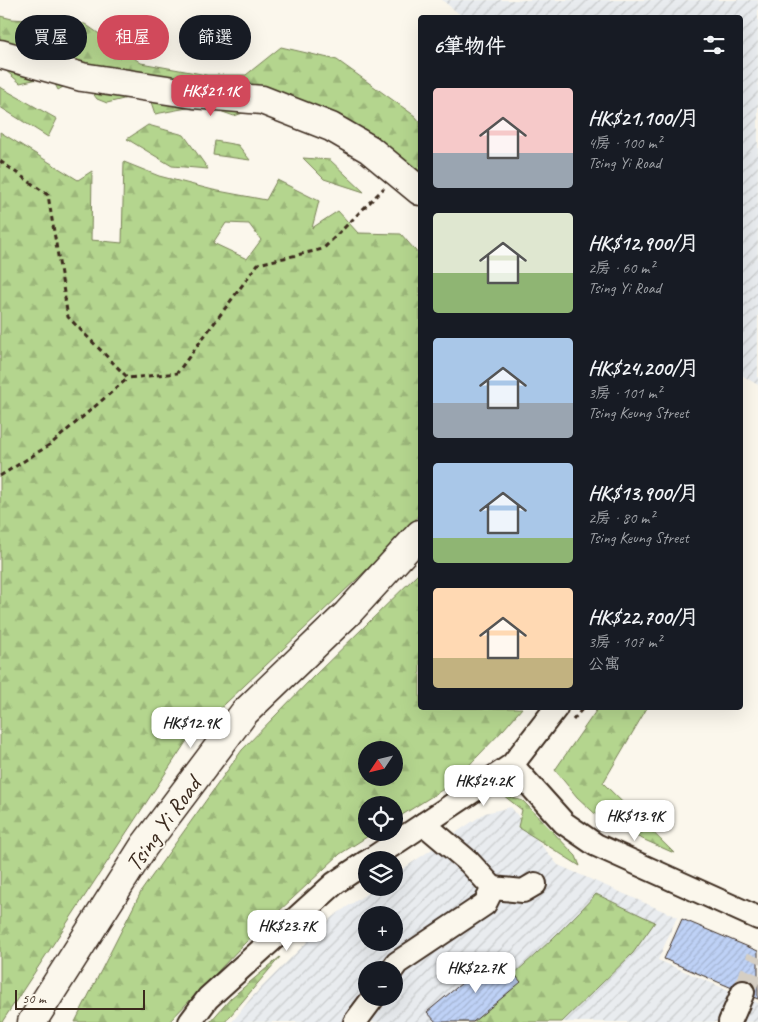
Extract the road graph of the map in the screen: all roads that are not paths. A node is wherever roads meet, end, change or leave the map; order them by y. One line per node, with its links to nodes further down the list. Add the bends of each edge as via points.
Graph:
1 (0, 54): 2 (main road, via 82,77 194,94 262,100 331,127 368,149)
2 (418, 189)
3 (418, 536): 15 (main road, Tsing Yi Road, via 347,614 244,714 144,846)
4 (564, 714): 5 (street)
5 (512, 766): 6 (street); 11 (street, via 564,823 596,845)
6 (424, 824): 7 (street); 10 (street, via 469,862)
7 (384, 851)
8 (358, 867): 16 (street, via 335,883 208,998)
9 (535, 884): 10 (street, via 523,891)
10 (492, 888): 12 (street, via 485,904)
11 (758, 918)
12 (401, 961)
13 (743, 992): 18 (street)
14 (367, 1006): 17 (street)
15 (32, 1022)
16 (190, 1022)
17 (355, 1022)
18 (730, 1022)

